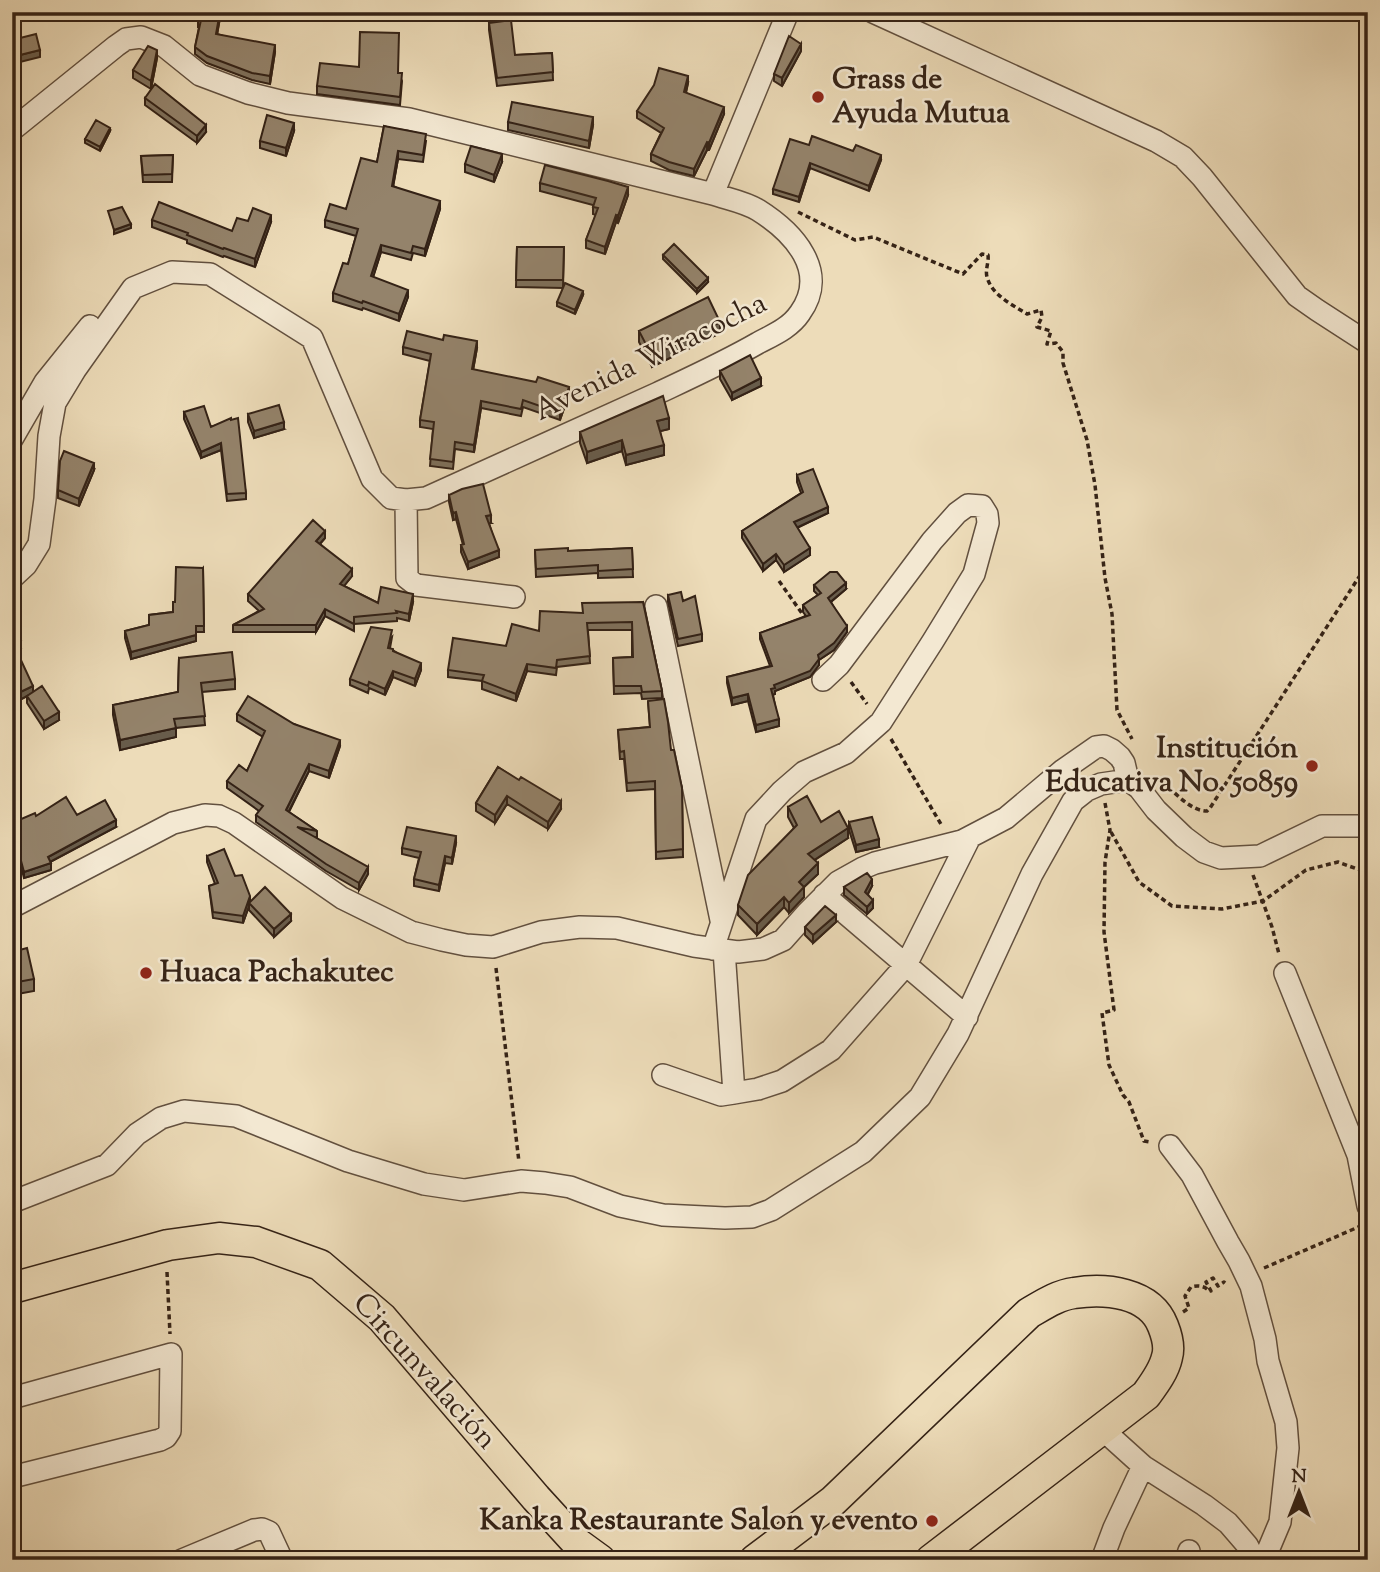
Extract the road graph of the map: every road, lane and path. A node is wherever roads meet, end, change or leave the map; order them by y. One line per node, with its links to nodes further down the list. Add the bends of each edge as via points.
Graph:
1 (788, 12): 4 (street)
2 (873, 12): 7 (street, via 1183,157 1297,296)
3 (12, 130): 4 (street, Avenida Wiracocha, via 116,46 141,37 164,46 200,75 248,93 409,119)
4 (713, 194): 5 (street, Avenida Wiracocha)
5 (756, 208): 9 (street, Avenida Wiracocha, via 795,240 810,270 808,300 785,328 721,364 426,498); 15 (path, via 777,202 855,240 873,237 962,274 985,253 989,258 986,274 994,292 1027,314 1041,310 1038,327 1051,331 1047,344 1056,343 1063,352 1087,440 1112,614 1117,710 1132,739)
6 (133, 288): 8 (street, via 104,308 46,382); 9 (street, via 172,272 210,274 312,338 372,479 391,498); 11 (street, via 55,403 39,544)
7 (1368, 343)
8 (12, 439)
9 (406, 500): 12 (street, via 410,582)
10 (1368, 563): 16 (path, via 1210,808 1194,808)
11 (12, 578)
12 (514, 597)
13 (656, 606): 26 (street)
14 (822, 680): 26 (street, via 839,665 957,513 968,505 982,506 988,523 974,574 933,641 880,722 846,753 804,772 756,819)
15 (1126, 772): 17 (street); 20 (street, via 1112,750 1096,747 1006,818); 21 (street, via 1156,810 1204,852 1221,858)
16 (1157, 778)
17 (1101, 784): 19 (path); 31 (street, via 1073,801 1032,874)
18 (1368, 827): 21 (street, via 1322,826 1260,856)
19 (1110, 830): 24 (path, via 1139,882 1172,906 1222,909); 34 (path, via 1104,932 1114,1010 1102,1013 1109,1065 1144,1141)
20 (970, 837): 23 (street, via 875,863 838,882); 29 (street)
21 (1246, 857): 24 (path)
22 (1368, 873): 24 (path, via 1338,862 1306,870)
23 (824, 895): 28 (street, via 783,940 763,949); 29 (street)
24 (1263, 901): 30 (path)
25 (12, 907): 27 (street, via 173,823 219,816 342,898 411,932)
26 (722, 922): 28 (street)
27 (493, 947): 28 (street, via 541,932 580,927 617,928); 35 (path)
28 (718, 949): 33 (street)
29 (906, 965): 31 (street); 33 (street, via 831,1050 782,1082)
30 (1285, 973): 37 (street, via 1358,1155)
31 (967, 1017): 35 (street, via 919,1097 863,1152 771,1210 752,1217 663,1215 570,1188)
32 (663, 1075): 33 (street, via 721,1095)
33 (734, 1093)
34 (1170, 1146): 40 (street, via 1192,1175)
35 (522, 1181): 36 (street, via 464,1190 425,1184 348,1161 236,1116 184,1111 161,1118 137,1134 107,1165)
36 (12, 1202)
37 (1368, 1206)
38 (1368, 1223): 40 (path)
39 (168, 1245): 41 (highway, Circunvalación); 43 (path); 51 (highway, Circunvalación, via 219,1238 256,1242 320,1265 382,1318 536,1498 578,1544)
40 (1249, 1281): 42 (path, via 1229,1288 1224,1282 1218,1286 1213,1278 1206,1282 1211,1291 1191,1287 1185,1296 1189,1308 1181,1313); 55 (street, via 1286,1422 1288,1448 1280,1522)
41 (12, 1288)
42 (1178, 1306)
43 (171, 1354): 44 (street); 47 (street, via 170,1432 166,1437)
44 (12, 1398)
45 (1102, 1429): 46 (street); 52 (highway, via 1153,1386 1167,1357 1167,1334 1153,1310 1138,1299 1096,1290 1071,1293 1029,1313 833,1501); 53 (highway)
46 (1143, 1466): 48 (street, via 1228,1523); 54 (street)
47 (12, 1477)
48 (1248, 1555)
49 (182, 1560): 50 (street, via 262,1529)
50 (282, 1560)
51 (600, 1560)
52 (755, 1560)
53 (931, 1560)
54 (1102, 1560)
55 (1264, 1560)

